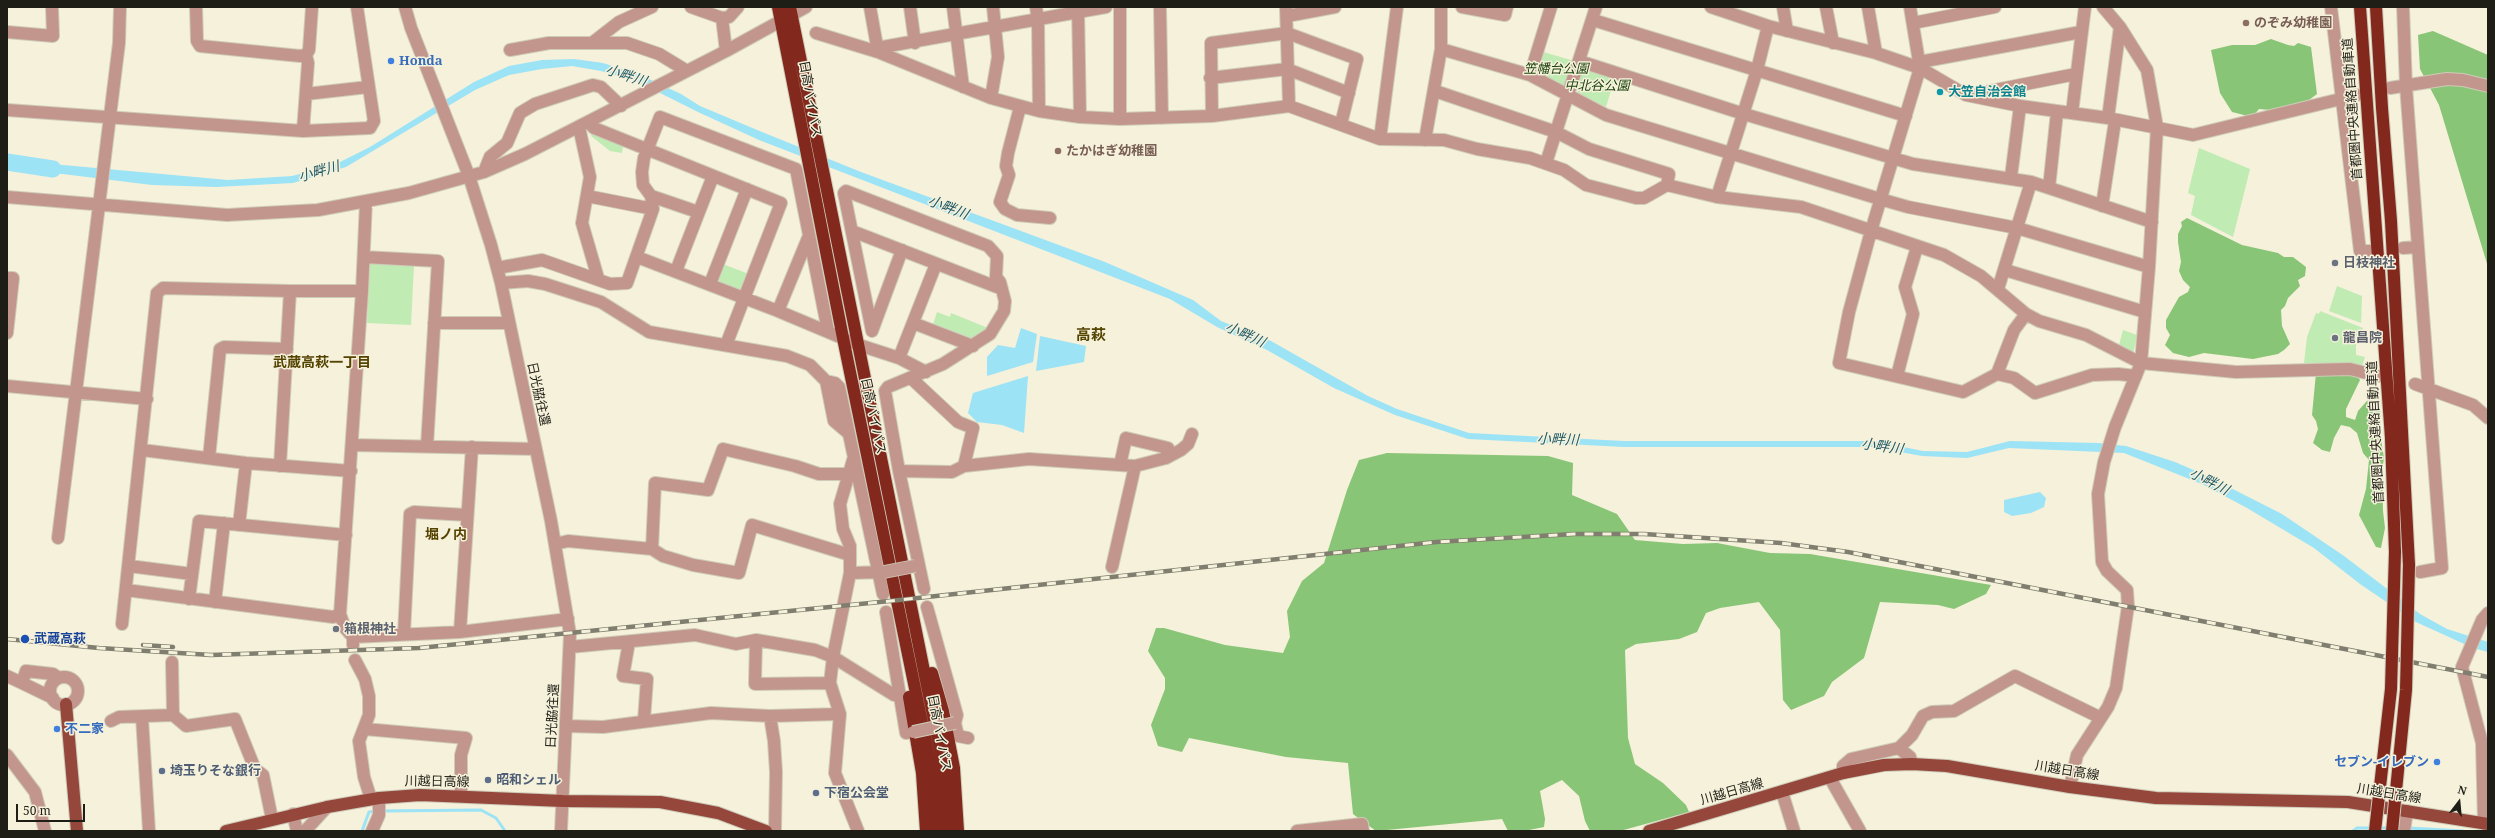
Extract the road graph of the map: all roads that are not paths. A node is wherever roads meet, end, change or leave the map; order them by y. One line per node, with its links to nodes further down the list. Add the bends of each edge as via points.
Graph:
1 (52, 7): 52 (street, via 53,36)
2 (120, 7): 98 (street, via 119,43)
3 (196, 7): 65 (street, via 197,41 200,46)
4 (312, 7): 65 (street, via 309,50)
5 (357, 7): 76 (street)
6 (405, 7): 115 (street, 日光脇往還, via 435,92)
7 (652, 7): 57 (street, via 619,22)
8 (693, 7): 43 (street)
9 (738, 7): 43 (street, via 729,17)
10 (778, 7): 46 (highway, 日高バイパス)
11 (806, 7): 40 (street)
12 (870, 7): 62 (street)
13 (910, 7): 58 (street)
14 (953, 7): 56 (street)
15 (993, 7): 50 (street)
16 (1036, 7): 44 (street)
17 (1106, 7): 39 (street)
18 (1120, 7): 101 (street)
19 (1160, 7): 100 (street)
20 (1335, 7): 41 (street)
21 (1396, 7): 108 (street)
22 (1441, 7): 60 (street)
23 (1468, 7): 24 (street, via 1505,15)
24 (1507, 7)
25 (1551, 7): 72 (street)
26 (1596, 7): 45 (street)
27 (1710, 7): 42 (street)
28 (1783, 7): 51 (street)
29 (1826, 7): 59 (street)
30 (1868, 7): 64 (street)
31 (1910, 7): 47 (street)
32 (1995, 7): 47 (street)
33 (2085, 7): 53 (street)
34 (2103, 7): 49 (street)
35 (2331, 7): 86 (street)
36 (2360, 7): 298 (highway, 首都圏中央連絡自動車道, bridge, via 2391,438 2395,552 2391,689)
37 (2376, 7): 299 (highway, 首都圏中央連絡自動車道, bridge, via 2391,221 2409,564 2406,690)
38 (2403, 7): 74 (street)
39 (1079, 10): 44 (street); 99 (street)
40 (791, 11): 46 (street); 173 (highway, 日高バイパス)
41 (1286, 12): 55 (street)
42 (1744, 12): 48 (street)
43 (722, 18): 63 (street)
44 (1038, 20): 50 (street); 92 (street)
45 (1592, 20): 66 (street); 69 (street)
46 (780, 21): 63 (street); 171 (highway, 日高バイパス)
47 (1913, 23): 67 (street)
48 (1768, 26): 51 (street); 69 (street)
49 (2120, 27): 102 (street); 105 (street, via 2150,76)
50 (996, 28): 56 (street); 85 (street, via 998,57)
51 (1787, 31): 59 (street)
52 (7, 32)
53 (2080, 32): 67 (street, via 1924,61); 71 (street)
54 (816, 33): 62 (street)
55 (1287, 33): 68 (street); 73 (street, via 1211,43); 80 (street, via 1357,59)
56 (956, 35): 58 (street); 77 (street)
57 (592, 43): 61 (street, via 549,44); 70 (street, via 627,42 659,54)
58 (915, 43): 62 (street)
59 (1833, 43): 64 (street)
60 (1441, 49): 72 (street); 79 (street)
61 (510, 50)
62 (877, 50): 77 (street)
63 (726, 51): 70 (street)
64 (1876, 53): 67 (street)
65 (306, 55): 81 (street)
66 (1579, 61): 82 (street); 95 (street)
67 (1920, 68): 83 (street, via 1966,95); 97 (street)
68 (1288, 69): 73 (street); 80 (street); 88 (street)
69 (1757, 70): 95 (street); 97 (street)
70 (688, 71): 87 (street)
71 (2076, 74): 83 (street); 94 (street)
72 (1530, 75): 82 (street)
73 (1210, 78): 96 (street)
74 (2406, 86): 75 (street, via 2447,79); 78 (street); 141 (street)
75 (2488, 86)
76 (368, 87): 81 (street); 106 (street, via 373,126)
77 (963, 87): 85 (street)
78 (2390, 88)
79 (1435, 91): 107 (street); 109 (street)
80 (1349, 93): 103 (street)
81 (306, 94): 106 (street)
82 (1568, 95): 107 (street); 111 (street, via 1606,115)
83 (1971, 95): 89 (street)
84 (2357, 95): 86 (street)
85 (991, 98): 90 (street)
86 (2343, 98): 105 (street, via 2193,135); 144 (street, via 2360,251)
87 (621, 106): 104 (street); 114 (street, via 601,87 593,85 535,104 520,112 507,143 490,158)
88 (1288, 106): 96 (street); 103 (street)
89 (2020, 106): 93 (street); 117 (street)
90 (1020, 108): 92 (street); 134 (street, via 1008,153 1008,175 1000,202 1005,209 1017,215)
91 (7, 110): 98 (street)
92 (1039, 111): 99 (street)
93 (2057, 112): 94 (street); 120 (street)
94 (2072, 113): 102 (street)
95 (1744, 114): 111 (street); 112 (street)
96 (1212, 116): 100 (street)
97 (1906, 116): 112 (street)
98 (110, 118): 106 (street); 129 (street)
99 (1080, 118): 101 (street)
100 (1162, 118): 101 (street)
101 (1120, 119)
102 (2111, 120): 105 (street); 130 (street)
103 (1341, 124): 108 (street)
104 (584, 125): 110 (street); 114 (street); 122 (street, via 590,170)
105 (2157, 127): 135 (street)
106 (303, 131)
107 (1556, 132): 113 (street); 119 (street, via 1589,149 1669,174)
108 (1380, 139): 109 (street)
109 (1425, 140): 113 (street, via 1444,140)
110 (647, 150): 116 (street); 123 (street, via 642,172 643,185); 132 (street, via 660,117 796,169)
111 (1731, 153): 125 (street); 126 (street)
112 (1893, 158): 117 (street, via 1913,164); 126 (street)
113 (1546, 163): 119 (street, via 1564,170 1586,185 1636,198 1644,198)
114 (484, 172): 115 (street)
115 (469, 176): 127 (street); 149 (street, 日光脇往還)
116 (713, 176): 121 (street); 133 (street)
117 (2011, 177): 118 (street)
118 (2031, 182): 120 (street); 136 (street)
119 (1667, 185): 125 (street)
120 (2049, 188): 130 (street)
121 (747, 189): 128 (street); 156 (street)
122 (587, 196): 131 (street); 153 (street, via 582,223)
123 (650, 196): 131 (street); 133 (street)
124 (7, 197): 129 (street)
125 (1718, 197): 138 (street, via 1801,207)
126 (1880, 199): 136 (street, via 1908,207); 138 (street)
127 (366, 202): 129 (street, via 318,210 227,215); 145 (street)
128 (781, 203): 132 (street); 161 (street)
129 (100, 204): 187 (street)
130 (2102, 206): 135 (street)
131 (653, 209): 146 (street)
132 (803, 210): 139 (street)
133 (698, 212): 151 (street)
134 (1050, 218)
135 (2152, 222): 148 (street)
136 (2017, 228): 148 (street); 150 (street)
137 (852, 231): 143 (street); 143 (street, via 872,331); 157 (street, via 844,193 846,191 988,246 997,256 996,277)
138 (1871, 231): 140 (street); 180 (street, via 1849,312 1839,363)
139 (808, 238): 163 (street); 169 (street)
140 (1917, 246): 158 (street, via 1965,265); 180 (street, via 1906,286 1913,314)
141 (2418, 247): 142 (street); 186 (street)
142 (2403, 248)
143 (902, 250): 147 (street)
144 (2370, 251)
145 (364, 257): 160 (street); 166 (street, via 438,261)
146 (637, 257): 151 (street); 155 (street, via 627,283)
147 (936, 264): 157 (street); 168 (street)
148 (2149, 267): 164 (street)
149 (497, 268): 153 (street, via 542,260); 154 (street, 日光脇往還)
150 (2005, 270): 158 (street); 164 (street)
151 (676, 271): 156 (street)
152 (7, 278): 170 (street, via 13,278)
153 (598, 278): 155 (street)
154 (502, 283): 162 (street, via 528,281 545,284); 167 (street, 日光脇往還)
155 (610, 284): 162 (street)
156 (710, 284): 161 (street)
157 (1002, 288): 174 (street, via 1004,311 990,334)
158 (1998, 290): 165 (street)
159 (290, 291): 160 (street); 175 (street); 188 (street, via 163,288 157,293)
160 (362, 292): 191 (street)
161 (744, 297): 163 (street); 172 (street)
162 (601, 302): 172 (street, via 649,332)
163 (778, 311): 169 (street)
164 (2145, 312): 177 (street)
165 (2026, 314): 177 (street, via 2039,321 2086,335); 179 (street, via 2014,330)
166 (434, 323): 167 (street); 192 (street)
167 (508, 323): 194 (street, 日光脇往還)
168 (913, 323): 174 (street); 176 (street)
169 (828, 331): 171 (street)
170 (7, 334)
171 (843, 338): 173 (street); 231 (highway, 日高バイパス)
172 (726, 345): 198 (street, via 787,356 810,365 826,381 835,383 839,387)
173 (860, 345): 176 (street); 233 (highway, 日高バイパス)
174 (972, 346): 178 (street)
175 (287, 349): 196 (street, via 220,349); 201 (street)
176 (899, 358): 178 (street)
177 (2141, 363): 181 (street); 182 (street, via 2236,372 2350,369)
178 (926, 372): 183 (street)
179 (1997, 374): 180 (street, via 1963,392); 181 (street, via 2014,378 2036,393 2092,375)
180 (1897, 376)
181 (2136, 376): 254 (street, via 2115,429 2100,479 2098,513 2102,562 2107,571 2124,586 2129,596 2116,688)
182 (2378, 376)
183 (912, 379): 202 (street, via 958,422 973,428); 205 (street, via 888,387 886,391)
184 (2414, 384): 186 (street)
185 (7, 386): 187 (street)
186 (2430, 390): 189 (street, via 2472,404); 218 (street, via 2442,568)
187 (76, 393): 188 (street); 211 (street)
188 (147, 399): 195 (street)
189 (2488, 418)
190 (1192, 434): 197 (street, via 1188,444)
191 (352, 445): 192 (street); 204 (street)
192 (427, 446): 193 (street)
193 (472, 447): 194 (street); 207 (street)
194 (535, 449): 212 (street, 日光脇往還)
195 (142, 450): 196 (street); 215 (street)
196 (209, 458): 199 (street)
197 (1166, 458): 200 (street, via 1168,448 1126,438); 203 (street)
198 (853, 460): 206 (street); 220 (street)
199 (246, 462): 201 (street); 209 (street)
200 (1120, 465): 202 (street, via 1029,459); 203 (street)
201 (280, 466): 204 (street)
202 (964, 466): 205 (street, via 952,472)
203 (1135, 466): 217 (street)
204 (350, 471): 210 (street)
205 (899, 471): 216 (street)
206 (847, 474): 213 (street, via 819,474 723,449 708,490 655,483); 214 (street, via 840,514 850,546)
207 (467, 514): 235 (street); 236 (street, via 410,514)
208 (224, 524): 209 (street); 221 (street, via 197,523); 226 (street)
209 (239, 525): 210 (street)
210 (346, 535): 230 (street)
211 (58, 538)
212 (555, 544): 213 (street, via 568,541); 232 (street, 日光脇往還)
213 (652, 549): 214 (street, via 663,556 693,565 738,573 752,525)
214 (850, 555): 219 (street)
215 (129, 566): 221 (street); 223 (street)
216 (917, 566): 220 (street, bridge); 222 (street)
217 (1112, 567)
218 (2420, 572)
219 (850, 573): 220 (street); 240 (street)
220 (882, 573): 224 (street)
221 (192, 574): 225 (street)
222 (924, 589)
223 (126, 590): 225 (street); 234 (street)
224 (883, 594)
225 (189, 598): 226 (street)
226 (215, 602): 230 (street, via 333,617)
227 (927, 607): 257 (street, via 957,715)
228 (886, 612): 257 (street, bridge, via 906,733)
229 (2488, 613): 275 (street, via 2480,624 2462,667 2482,743)
230 (340, 614): 236 (street, via 353,641)
231 (901, 616): 289 (highway, via 922,773); 290 (highway, 日高バイパス, via 933,776)
232 (568, 619): 235 (street); 239 (street, 日光脇往還)
233 (914, 622): 291 (highway, 日高バイパス, via 944,770); 292 (highway, via 943,711 954,768)
234 (122, 624)
235 (460, 632): 236 (street)
236 (404, 634)
237 (756, 640): 238 (street, via 736,644 695,635); 240 (street, via 815,650); 246 (street, via 755,684)
238 (629, 642): 239 (street); 255 (street, via 623,676 647,679)
239 (570, 647): 258 (street, 日光脇往還)
240 (833, 657): 246 (street); 247 (street)
241 (354, 660): 259 (street, via 365,679 369,696 369,714)
242 (172, 662): 251 (street)
243 (7, 676): 245 (street)
244 (59, 678): 245 (street, via 53,674 26,671); 248 (street, via 51,687); 249 (street, via 68,677 77,686 76,698)
245 (22, 683): 248 (street)
246 (830, 683): 250 (street)
247 (894, 695)
248 (53, 698): 249 (street)
249 (66, 704): 279 (main road)
250 (840, 714): 252 (street); 288 (street, via 835,773)
251 (173, 715): 253 (street); 274 (street, via 186,726 235,719 255,769 263,775)
252 (770, 716): 255 (street, via 711,713); 287 (street, via 775,748)
253 (142, 717): 256 (street, via 119,717); 280 (street)
254 (2101, 718): 261 (street, via 2015,676 1954,711 1932,712 1923,716 1912,735); 266 (street, via 2077,755)
255 (644, 720): 258 (street, via 603,727)
256 (111, 721)
257 (955, 723): 260 (street, via 958,736)
258 (566, 726): 269 (street, 日光脇往還)
259 (365, 729): 268 (street, via 466,738 461,755); 270 (street, via 359,741 364,777)
260 (968, 738)
261 (1899, 748): 263 (street, via 1910,757); 264 (street, via 1851,759 1843,766)
262 (7, 755): 278 (street, via 35,792)
263 (1912, 764): 264 (main road, 川越日高線, via 1884,765); 266 (main road, 川越日高線, via 1954,768)
264 (1843, 774): 265 (main road, 川越日高線)
265 (1830, 778): 267 (main road, 川越日高線); 297 (street)
266 (2070, 787): 272 (main road, 川越日高線, via 2156,798 2348,802)
267 (1782, 792): 277 (main road, 川越日高線); 296 (street)
268 (461, 796): 269 (main road, 川越日高線, via 478,800); 270 (main road, 川越日高線, via 405,796)
269 (563, 801): 276 (main road, 川越日高線, via 660,802 718,813); 285 (street, 日光脇往還)
270 (377, 805): 271 (main road, 川越日高線); 284 (street)
271 (327, 807): 273 (main road, 川越日高線); 283 (street)
272 (2407, 811): 275 (main road, 川越日高線); 300 (street)
273 (293, 814): 274 (main road, 川越日高線); 282 (street)
274 (272, 819): 281 (main road, 川越日高線)
275 (2486, 824)
276 (742, 827): 286 (main road, 川越日高線)
277 (1673, 827): 295 (main road, 川越日高線)
278 (45, 831)
279 (77, 831)
280 (149, 831)
281 (226, 831)
282 (297, 831)
283 (305, 831)
284 (372, 831)
285 (561, 831)
286 (766, 831)
287 (775, 831)
288 (858, 831)
289 (926, 831)
290 (937, 831)
291 (949, 831)
292 (958, 831)
293 (1297, 831): 294 (street, via 1362,824)
294 (1363, 831)
295 (1649, 831)
296 (1794, 831)
297 (1860, 831)
298 (2375, 831)
299 (2392, 831)
300 (2404, 831)

